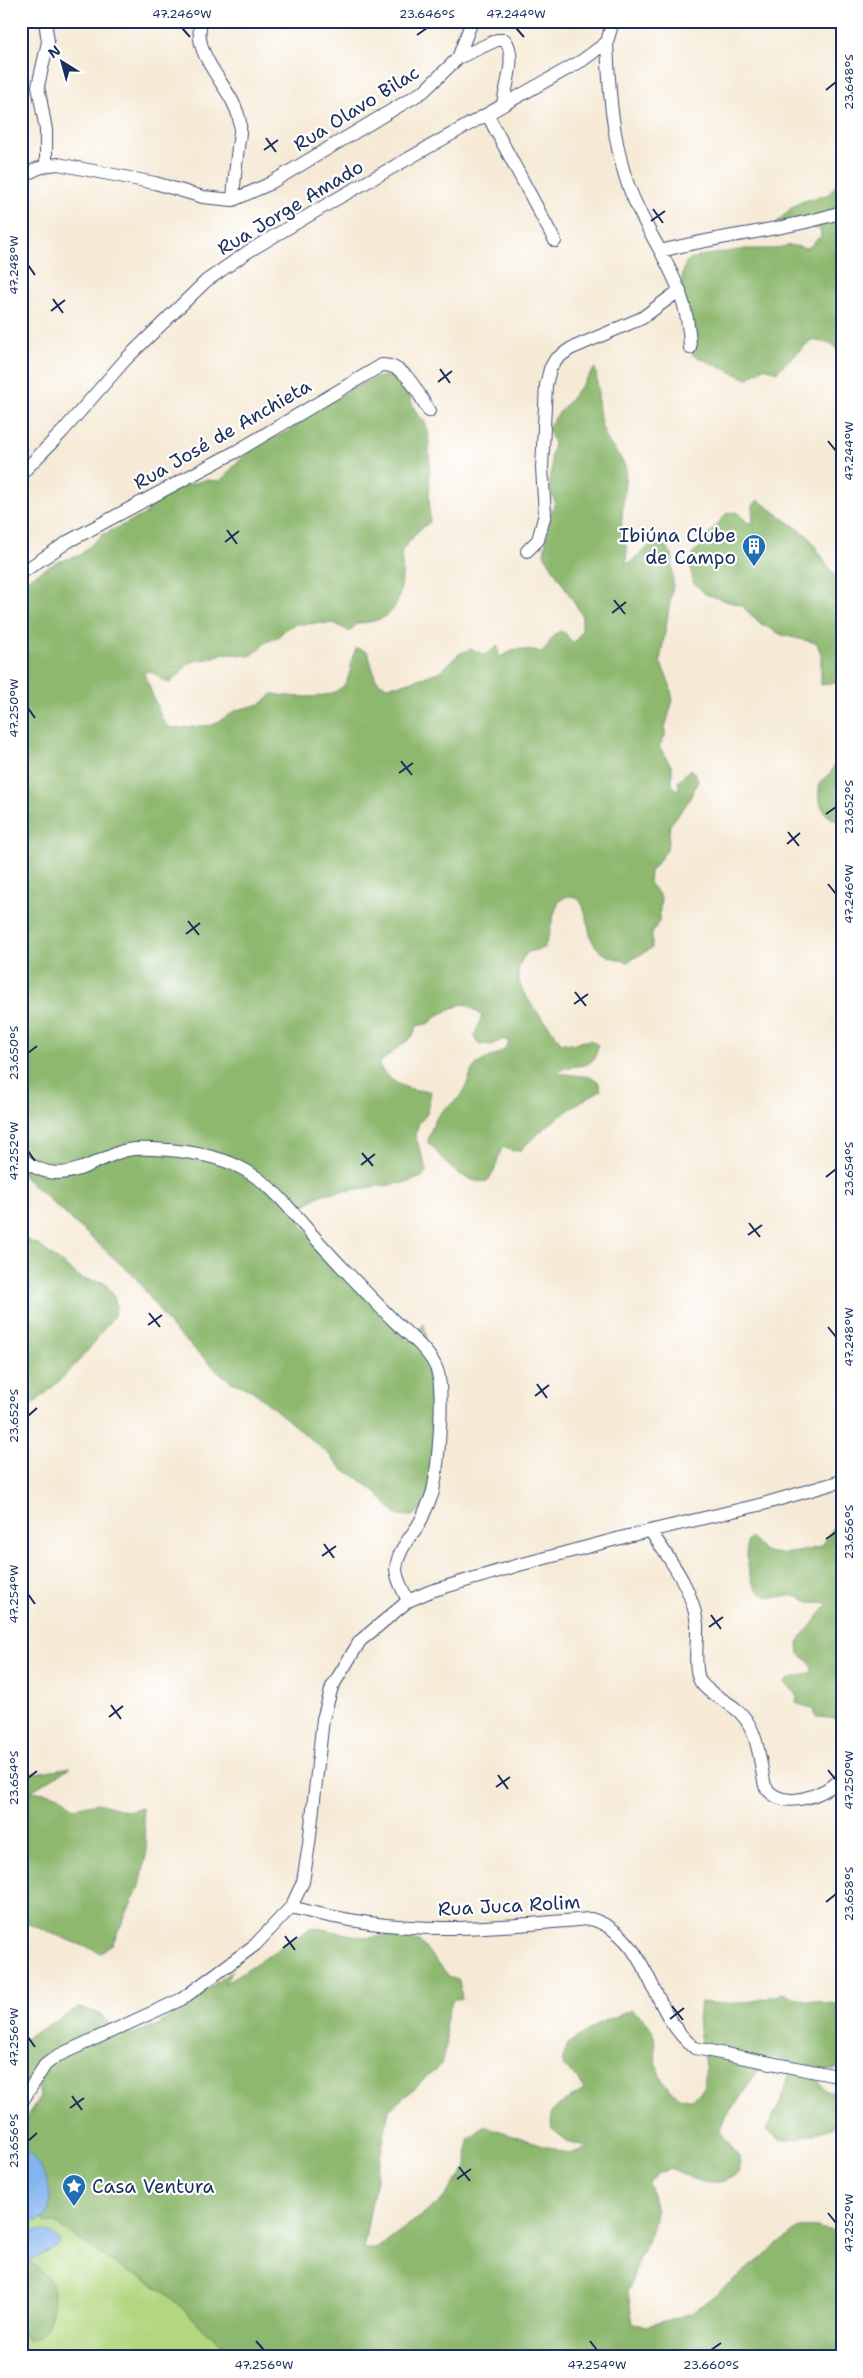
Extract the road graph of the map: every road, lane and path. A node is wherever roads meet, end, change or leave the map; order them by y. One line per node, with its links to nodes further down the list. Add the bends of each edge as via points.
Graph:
1 (45, 21): 9 (street, via 48,42 38,86 46,130)
2 (201, 21): 11 (street, via 202,47 229,93 240,124)
3 (472, 21): 6 (street, Rua Olavo Bilac)
4 (613, 21): 5 (street)
5 (607, 42): 7 (street, Rua Jorge Amado, via 584,60); 14 (street, via 616,144 636,204)
6 (458, 58): 7 (street, via 497,40 505,40 511,55); 11 (street, Rua Olavo Bilac, via 424,91 267,185)
7 (503, 104): 8 (street, Rua Jorge Amado)
8 (487, 114): 13 (street); 18 (street, Rua Jorge Amado, via 248,251 206,281 126,360)
9 (46, 165): 10 (street); 11 (street, via 99,171 203,197)
10 (21, 178)
11 (233, 200)
12 (842, 212): 14 (street, via 815,221)
13 (556, 241)
14 (662, 251): 15 (street)
15 (680, 290): 16 (street, via 686,308); 19 (street, via 642,318 570,349 550,368 546,385 542,468 545,514 538,540)
16 (690, 348)
17 (429, 411): 20 (street, Rua José de Anchieta, via 400,369 382,365 237,450 69,541)
18 (21, 474)
19 (527, 552)
20 (21, 573)
21 (21, 1158): 24 (street, via 36,1169 60,1173 77,1171 120,1152 164,1150 196,1153 244,1169 261,1179 282,1200 328,1254 431,1360 437,1369 440,1386 438,1450 432,1492 422,1518 407,1538 398,1558 396,1572)
22 (842, 1481): 23 (street)
23 (651, 1532): 24 (street, via 519,1565); 25 (street, via 674,1565 691,1599 700,1680 739,1710 754,1732 769,1792 777,1798 792,1800 809,1797 821,1793)
24 (408, 1601): 26 (street, via 360,1641 332,1687 323,1719 303,1882)
25 (842, 1778)
26 (291, 1907): 27 (street, Rua Juca Rolim, via 354,1920 424,1928 591,1919 604,1923 618,1933 640,1959 673,2025 695,2048); 28 (street, via 255,1945 182,1999 57,2056 45,2065)
27 (842, 2078)
28 (21, 2103)

